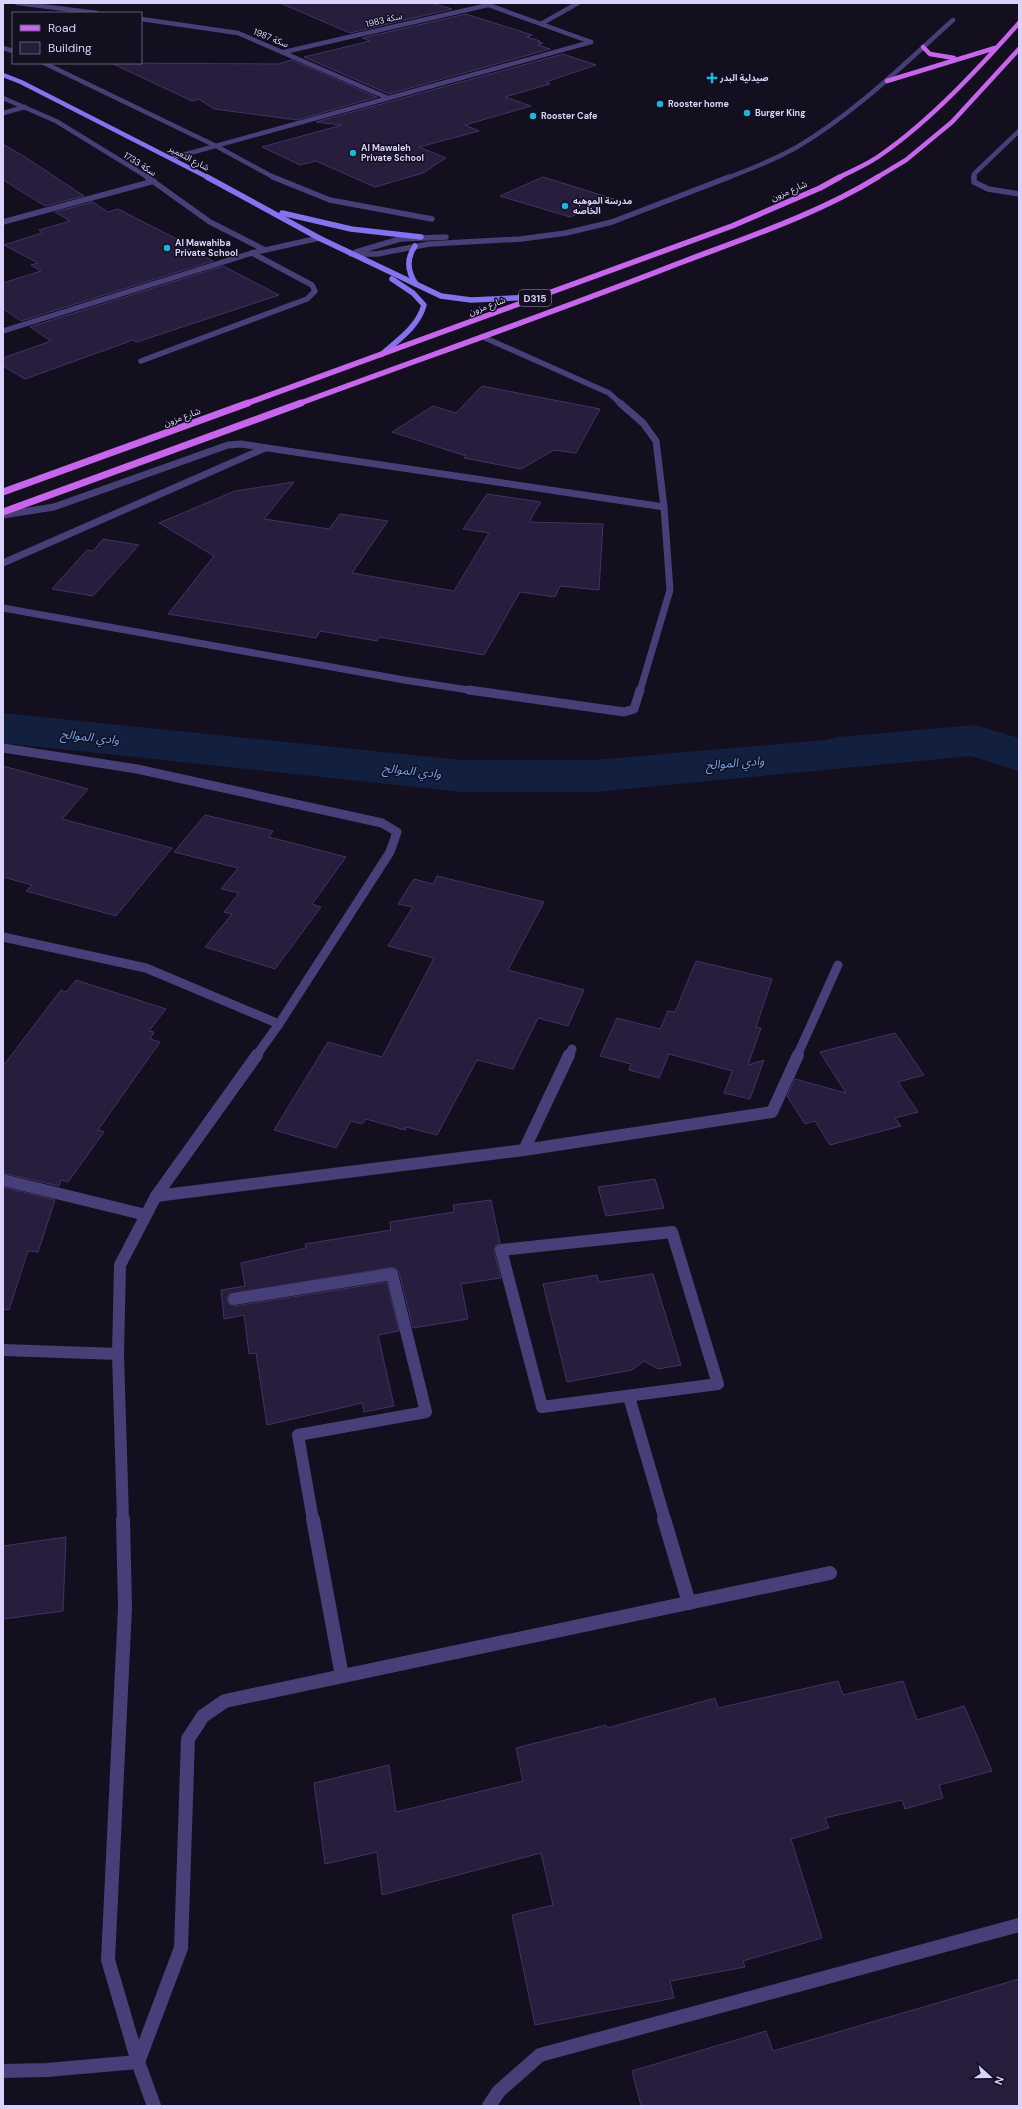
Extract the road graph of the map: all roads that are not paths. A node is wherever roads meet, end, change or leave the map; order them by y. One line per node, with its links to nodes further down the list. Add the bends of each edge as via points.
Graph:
1 (17, 3): 5 (street)
2 (578, 3): 10 (street)
3 (486, 4): 10 (street, سكة 1983); 14 (street, سكة 1983)
4 (79, 6): 5 (street)
5 (72, 10): 6 (street)
6 (89, 12)
7 (142, 19): 14 (street, سكة 1987, via 238,33)
8 (953, 20): 11 (street)
9 (1019, 22): 12 (main road, شارع مزون / D315)
10 (541, 24): 21 (street, سكة 1983, via 591,42)
11 (924, 47): 16 (main road, via 930,54); 19 (street)
12 (997, 48): 16 (main road); 41 (main road, شارع مزون / D315, via 925,119 880,155 820,188 732,226)
13 (1019, 50): 15 (main road, D315)
14 (284, 52): 21 (street, سكة 1987)
15 (1017, 54): 43 (main road, D315, via 952,122 906,160 853,192 778,225)
16 (966, 57): 19 (main road)
17 (46, 64): 25 (street)
18 (3, 75): 26 (main road, شارع التعمير)
19 (887, 81): 34 (street, via 796,148 771,161 612,222 544,236)
20 (3, 98): 22 (street, سكة 1733)
21 (388, 98): 25 (street)
22 (25, 107): 23 (street); 27 (street, سكة 1733, via 56,121)
23 (3, 113)
24 (1019, 131): 28 (street, via 974,174 974,182 988,189)
25 (216, 146): 26 (street); 30 (street, via 284,183 330,200)
26 (172, 158): 29 (main road, شارع التعمير)
27 (154, 181): 31 (street); 36 (street, سكة 1733, via 210,222)
28 (1019, 194)
29 (265, 208): 32 (main road, via 344,229); 33 (main road, شارع التعمير)
30 (432, 219)
31 (3, 222)
32 (421, 237): 34 (street); 38 (street, via 389,242)
33 (319, 238): 36 (street); 38 (main road, شارع التعمير)
34 (474, 240): 35 (street)
35 (415, 246): 38 (street, via 377,254); 40 (main road, via 407,265)
36 (264, 250): 37 (street)
37 (252, 253): 42 (street); 45 (street, via 312,285 315,291 307,299)
38 (352, 254): 39 (main road, شارع التعمير)
39 (365, 261): 40 (main road, شارع التعمير); 44 (main road, شارع التعمير, via 413,293 424,305 423,314)
40 (416, 284): 41 (main road, شارع التعمير, via 441,296 471,300)
41 (536, 297): 44 (main road, شارع مزون / D315)
42 (3, 331)
43 (483, 337): 48 (street, via 609,393 643,422 656,441); 49 (main road, D315)
44 (382, 354): 47 (main road, شارع مزون / D315)
45 (141, 361)
46 (265, 448): 48 (street); 49 (street, via 241,444 228,445 54,508); 50 (street)
47 (3, 492)
48 (664, 507): 51 (street, via 670,590 634,708 624,712 404,680)
49 (3, 513)
50 (3, 563)
51 (3, 608)
52 (3, 748): 55 (street, via 137,769 382,823 397,832 390,852)
53 (3, 937): 55 (street, via 146,968)
54 (838, 965): 57 (street, via 772,1112)
55 (279, 1024): 59 (street)
56 (572, 1049): 57 (street)
57 (524, 1150): 59 (street)
58 (3, 1180): 60 (street)
59 (156, 1196): 60 (street)
60 (146, 1214): 63 (street, via 120,1265)
61 (234, 1299): 67 (street, via 392,1274 426,1412 298,1435)
62 (3, 1350): 63 (street)
63 (118, 1354): 69 (street, via 125,1608 108,1960)
64 (629, 1397): 64 (street, via 718,1384 672,1232 501,1250 542,1407); 66 (street)
65 (830, 1573): 66 (street)
66 (689, 1603): 67 (street)
67 (342, 1676): 69 (street, via 225,1701 203,1716 188,1738 182,1948)
68 (1019, 1925): 72 (street, via 540,2055 499,2092)
69 (138, 2062): 70 (street); 71 (street)
70 (3, 2071)
71 (154, 2106)
72 (489, 2106)

